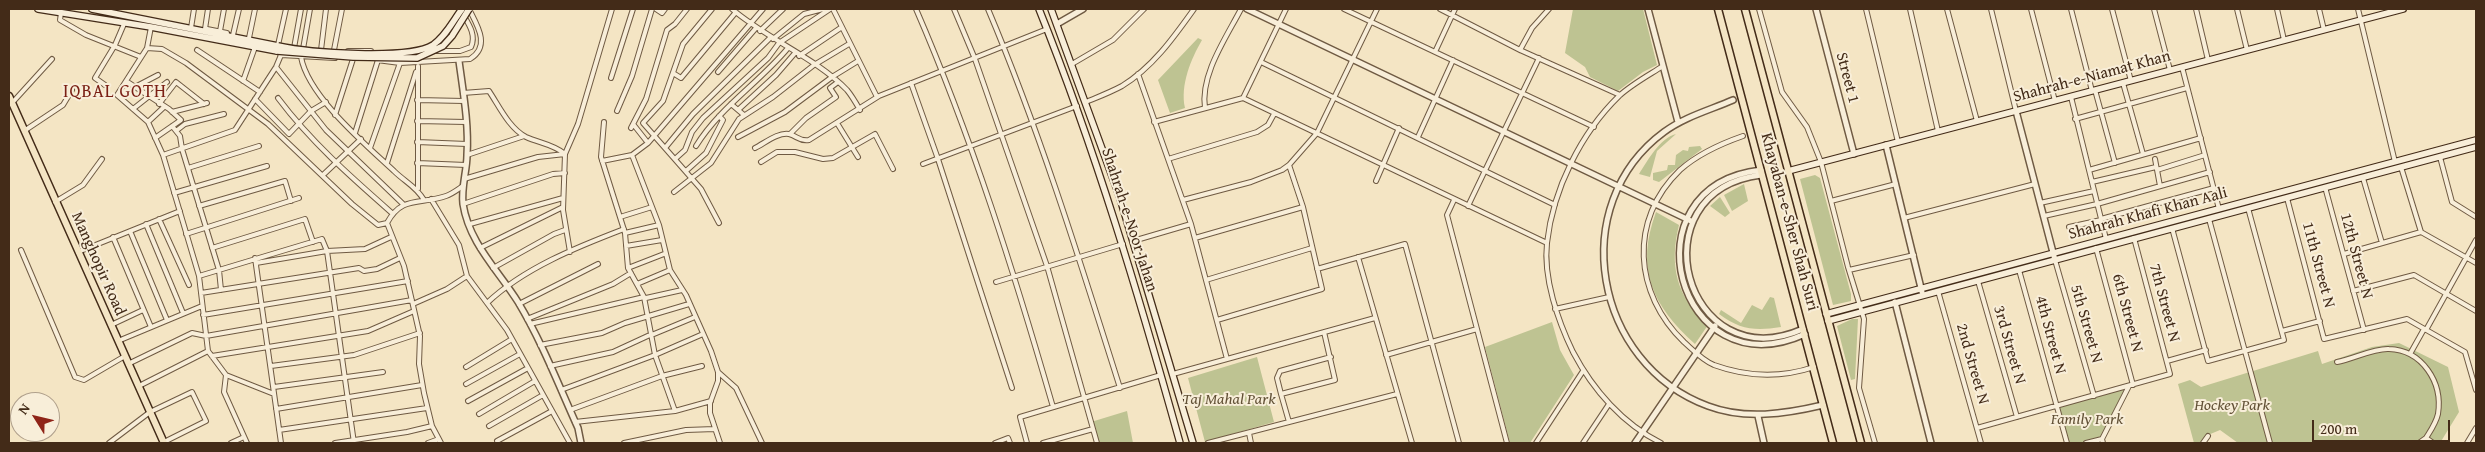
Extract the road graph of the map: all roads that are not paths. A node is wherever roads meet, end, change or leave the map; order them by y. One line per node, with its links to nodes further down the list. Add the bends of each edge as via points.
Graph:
1 (38, 9): 62 (main road)
2 (92, 9): 72 (main road)
3 (194, 9): 72 (street)
4 (208, 9): 73 (street)
5 (224, 9): 77 (street)
6 (239, 9): 78 (street)
7 (255, 9): 79 (street)
8 (286, 9): 91 (street)
9 (301, 9): 87 (street)
10 (310, 9): 88 (street)
11 (326, 9): 93 (street)
12 (342, 9): 94 (street)
13 (461, 9): 91 (main road, bridge, via 441,38 414,52); 94 (street, via 473,38 466,50)
14 (469, 9): 91 (main road, bridge, via 443,46 417,58 324,56); 109 (street, via 482,37 481,45 474,56)
15 (612, 9): 226 (street, via 578,124)
16 (633, 9): 126 (street)
17 (652, 9): 169 (street, via 632,76)
18 (656, 9): 19 (street, via 662,13)
19 (665, 9)
20 (687, 9): 213 (street, via 667,30 646,99 632,126)
21 (712, 9): 122 (street, via 683,44)
22 (763, 9): 67 (street)
23 (783, 9): 75 (street)
24 (823, 9): 80 (street, via 804,14)
25 (832, 9): 71 (street); 82 (street)
26 (916, 9): 120 (street)
27 (954, 9): 104 (street)
28 (988, 9): 90 (street)
29 (1039, 9): 74 (main road, Shahrah-e-Noor Jahan)
30 (1051, 9): 68 (main road, Shahrah-e-Noor Jahan)
31 (1083, 9): 68 (street)
32 (1144, 9): 115 (street, via 1112,40)
33 (1194, 9): 123 (street, via 1170,43)
34 (1241, 9): 163 (street, via 1207,81 1203,95)
35 (1247, 9): 69 (street)
36 (1286, 9): 69 (street)
37 (1344, 9): 65 (street)
38 (1377, 9): 65 (street)
39 (1440, 9): 63 (street)
40 (1455, 9): 63 (street)
41 (1549, 9): 95 (street, via 1532,28)
42 (1648, 9): 116 (street)
43 (1718, 9): 262 (main road, Khayaban-e-Sher Shah Suri)
44 (1745, 9): 261 (main road, Khayaban-e-Sher Shah Suri)
45 (1759, 9): 242 (street, via 1782,92 1807,127)
46 (1816, 9): 227 (street, Street 1)
47 (1866, 9): 212 (street)
48 (1910, 9): 197 (street)
49 (1947, 9): 180 (street)
50 (1991, 9): 170 (street)
51 (2031, 9): 155 (street)
52 (2071, 9): 138 (street)
53 (2112, 9): 129 (street)
54 (2154, 9): 119 (street)
55 (2196, 9): 108 (street)
56 (2237, 9): 96 (street)
57 (2276, 9): 81 (street)
58 (2318, 9): 76 (street)
59 (2358, 9): 64 (street)
60 (2401, 9): 64 (main road, Shahrah-e-Niamat Khan)
61 (734, 10): 67 (street); 122 (street, via 681,78)
62 (61, 13): 66 (main road); 84 (street, via 61,21 86,35)
63 (1452, 15): 95 (street); 97 (street)
64 (2360, 20): 76 (main road, Shahrah-e-Niamat Khan); 243 (street)
65 (1371, 21): 97 (street); 105 (street)
66 (124, 24): 70 (main road); 84 (street)
67 (750, 24): 75 (street); 204 (street)
68 (1057, 24): 115 (main road, Shahrah-e-Noor Jahan)
69 (1279, 24): 105 (street); 112 (street)
70 (151, 27): 85 (main road); 86 (street)
71 (842, 27): 83 (street); 98 (street)
72 (192, 28): 73 (main road)
73 (203, 29): 77 (street); 91 (main road)
74 (1047, 29): 90 (street); 161 (main road, Shahrah-e-Noor Jahan)
75 (758, 30): 80 (street); 121 (street)
76 (2324, 30): 81 (main road, Shahrah-e-Niamat Khan)
77 (220, 31): 78 (street)
78 (234, 35): 79 (street)
79 (250, 38): 91 (street)
80 (772, 38): 82 (street); 223 (street, via 693,114)
81 (2284, 40): 96 (main road, Shahrah-e-Niamat Khan)
82 (779, 43): 89 (street); 236 (street, via 768,58 703,118 692,132 685,150)
83 (849, 44): 110 (street); 114 (street)
84 (115, 45): 100 (street); 134 (street, via 95,78)
85 (255, 46): 91 (main road); 127 (street)
86 (147, 48): 100 (street); 165 (street, via 162,49 186,62)
87 (294, 48): 88 (street); 91 (street)
88 (303, 48): 93 (street)
89 (788, 48): 98 (street); 159 (street, via 772,68)
90 (1004, 48): 104 (street); 187 (street)
91 (279, 49): 99 (street); 117 (street)
92 (198, 50): 127 (street)
93 (321, 50): 94 (street)
94 (334, 50)
95 (1520, 50): 101 (street)
96 (2247, 50): 108 (main road, Shahrah-e-Niamat Khan)
97 (1435, 52): 107 (street)
98 (797, 54): 114 (street); 166 (street)
99 (301, 56): 103 (street); 156 (street, via 306,74)
100 (141, 57): 128 (street)
101 (1539, 58): 141 (street); 142 (street)
102 (52, 59): 151 (street)
103 (353, 59): 106 (street); 175 (street)
104 (975, 59): 120 (street); 201 (street)
105 (1353, 59): 148 (street); 149 (street)
106 (378, 60): 111 (street); 198 (street)
107 (1453, 60): 141 (street); 149 (street)
108 (2208, 60): 118 (main road, Shahrah-e-Niamat Khan)
109 (459, 61): 113 (street); 140 (street)
110 (858, 61): 125 (street); 144 (street)
111 (400, 62): 113 (street); 222 (street)
112 (1261, 62): 147 (street); 148 (street)
113 (418, 64): 152 (street); 245 (street)
114 (814, 64): 125 (street); 176 (street, via 773,97)
115 (1072, 64): 157 (main road, Shahrah-e-Noor Jahan)
116 (1663, 66): 142 (street); 185 (street)
117 (276, 67): 139 (street); 168 (street)
118 (2182, 67): 119 (main road, Shahrah-e-Niamat Khan); 136 (street)
119 (2170, 70): 129 (main road, Shahrah-e-Niamat Khan)
120 (943, 71): 132 (street); 219 (street)
121 (718, 72)
122 (673, 74): 204 (street, via 659,107 643,123)
123 (1138, 74): 157 (street, via 1122,86); 184 (street)
124 (158, 75): 135 (street)
125 (832, 77): 131 (street); 205 (street, via 785,112)
126 (611, 78)
127 (243, 80): 139 (street)
128 (126, 81): 135 (street); 164 (street, via 118,95)
129 (2131, 81): 133 (main road, Shahrah-e-Niamat Khan)
130 (167, 82): 143 (street)
131 (838, 82): 167 (street); 200 (street, via 830,88 836,97)
132 (911, 83): 144 (street); 237 (street)
133 (2123, 83): 138 (main road, Shahrah-e-Niamat Khan); 160 (street)
134 (106, 85)
135 (135, 87): 143 (street)
136 (2187, 88): 160 (street); 208 (street)
137 (72, 90): 193 (street, via 63,105)
138 (2093, 91): 145 (main road, Shahrah-e-Niamat Khan); 171 (street)
139 (260, 92): 150 (street)
140 (463, 93): 154 (street); 202 (street, via 489,90 509,121)
141 (1522, 93): 190 (street); 195 (street)
142 (1620, 95): 190 (street)
143 (149, 97): 158 (street); 164 (street)
144 (877, 97): 167 (street)
145 (2071, 97): 155 (main road, Shahrah-e-Niamat Khan); 178 (street)
146 (278, 98): 188 (street)
147 (1243, 98): 163 (street); 174 (street)
148 (1334, 98): 191 (street); 199 (street)
149 (1436, 98): 195 (street); 206 (street)
150 (256, 99): 165 (street); 188 (street, via 289,134)
151 (10, 100): 193 (main road, Manghopir Road)
152 (417, 100): 154 (street); 179 (street)
153 (1733, 100): 185 (street)
154 (464, 101): 182 (street)
155 (2055, 101): 170 (main road, Shahrah-e-Niamat Khan)
156 (326, 102): 168 (street); 175 (street)
157 (1086, 102): 192 (main road, Shahrah-e-Noor Jahan)
158 (159, 104): 162 (street); 172 (street, via 176,82 206,104)
159 (731, 104): 166 (street); 177 (street)
160 (2129, 104): 171 (street); 228 (street)
161 (1077, 106): 187 (street); 196 (main road, Shahrah-e-Noor Jahan)
162 (164, 107): 172 (street); 181 (street)
163 (1205, 108): 184 (street)
164 (133, 109): 181 (street)
165 (249, 110): 221 (street, via 235,130); 265 (street)
166 (738, 110): 176 (street)
167 (860, 110): 186 (street)
168 (311, 111): 188 (street); 225 (street)
169 (617, 111)
170 (2016, 111): 180 (main road, Shahrah-e-Niamat Khan); 272 (street)
171 (2101, 111): 178 (street); 247 (street)
172 (172, 112): 189 (street, via 181,120)
173 (224, 114): 194 (street, via 185,124)
174 (1274, 114): 199 (street); 238 (street, via 1268,125 1258,132)
175 (335, 115): 198 (street)
176 (744, 115): 268 (street, via 711,163)
177 (719, 116): 217 (street); 260 (street, via 722,120 706,153)
178 (2075, 118): 259 (street)
179 (417, 120): 182 (street); 211 (street)
180 (1977, 121): 197 (main road, Shahrah-e-Niamat Khan)
181 (148, 122): 207 (street)
182 (466, 122): 214 (street)
183 (604, 122): 240 (street)
184 (1154, 122): 238 (street)
185 (1678, 122): 276 (street, via 1650,145)
186 (838, 123): 200 (street, via 808,140 799,140); 218 (street)
187 (1032, 123): 201 (street); 357 (street)
188 (298, 124): 244 (street)
189 (172, 126): 194 (street); 207 (street)
190 (1594, 127): 250 (street)
191 (1399, 128): 206 (street); 252 (street)
192 (1096, 129): 196 (main road); 286 (main road, Shahrah-e-Noor Jahan)
193 (24, 131): 293 (main road, Manghopir Road)
194 (176, 131): 221 (street)
195 (1502, 131): 250 (street); 258 (street)
196 (1086, 132): 294 (main road, Shahrah-e-Noor Jahan)
197 (1938, 132): 212 (main road, Shahrah-e-Niamat Khan)
198 (355, 133): 209 (street)
199 (1317, 133): 249 (street); 252 (street)
200 (790, 134): 224 (street, via 781,134)
201 (1001, 135): 219 (street); 365 (street)
202 (524, 136): 226 (street, via 558,148); 230 (street)
203 (1743, 136): 298 (street, via 1720,144 1680,170)
204 (654, 137): 213 (street); 223 (street)
205 (738, 137)
206 (1418, 137): 258 (street)
207 (155, 138): 229 (street)
208 (2201, 138): 228 (street); 232 (street)
209 (361, 139): 222 (street); 225 (street)
210 (2476, 140): 243 (main road, Shahrah Khafi Khan Aali)
211 (417, 142): 214 (street); 246 (street)
212 (1898, 142): 215 (main road, Shahrah-e-Niamat Khan)
213 (648, 143): 231 (street)
214 (467, 144): 230 (street)
215 (1886, 145): 227 (main road, Shahrah-e-Niamat Khan); 271 (street)
216 (259, 146): 255 (street)
217 (696, 146)
218 (851, 146): 234 (street); 241 (street, via 833,158 777,152); 257 (street, via 875,134)
219 (971, 146): 237 (street); 377 (street)
220 (2476, 147): 233 (main road, Shahrah Khafi Khan Aali)
221 (182, 148): 229 (street); 255 (street)
222 (370, 148): 245 (street)
223 (665, 148): 236 (street)
224 (755, 148)
225 (347, 152): 244 (street); 296 (street)
226 (565, 154): 264 (street); 267 (street, via 538,157)
227 (1854, 154): 242 (main road, Shahrah-e-Niamat Khan)
228 (2143, 154): 247 (street)
229 (163, 155): 282 (street)
230 (468, 155): 251 (street)
231 (632, 155): 240 (street); 304 (street)
232 (2206, 155): 256 (street); 263 (street)
233 (2440, 156): 254 (main road, Shahrah Khafi Khan Aali); 312 (street, via 2452,202)
234 (858, 157)
235 (102, 159): 293 (street, via 83,185)
236 (675, 159): 260 (street)
237 (938, 159): 248 (street); 481 (street)
238 (1168, 159): 289 (street)
239 (2154, 159): 256 (street)
240 (602, 161): 311 (street)
241 (761, 162)
242 (1821, 162): 261 (main road, Shahrah-e-Niamat Khan); 292 (street)
243 (2395, 162): 266 (main road, Shahrah Khafi Khan Aali)
244 (336, 163): 265 (street); 309 (street)
245 (387, 163): 279 (street)
246 (418, 163): 251 (street); 279 (street)
247 (2115, 163): 259 (street)
248 (923, 164)
249 (1289, 164): 289 (street, via 1251,182); 305 (street)
250 (1570, 164): 276 (street); 300 (street)
251 (466, 165): 267 (street)
252 (1383, 165): 269 (street); 290 (street)
253 (267, 166): 275 (street)
254 (2401, 167): 266 (main road, Shahrah Khafi Khan Aali); 331 (street)
255 (188, 168): 275 (street)
256 (2156, 168): 270 (street); 274 (street)
257 (893, 169)
258 (1485, 170): 300 (street); 302 (street)
259 (2089, 170): 270 (street)
260 (686, 171): 268 (street)
261 (1788, 171): 412 (main road, Khayaban-e-Sher Shah Suri)
262 (1761, 172): 316 (street, via 1739,174 1714,187 1703,196); 319 (street, via 1724,187); 434 (main road, Khayaban-e-Sher Shah Suri)
263 (2210, 172): 274 (street); 278 (street)
264 (565, 173): 285 (street); 297 (street, via 546,176)
265 (323, 175): 318 (street, via 378,225)
266 (2362, 175): 277 (main road, Shahrah Khafi Khan Aali); 283 (main road, Shahrah Khafi Khan Aali); 342 (street)
267 (464, 179): 273 (street)
268 (692, 179): 281 (street); 320 (street)
269 (1376, 180)
270 (2092, 182): 280 (street)
271 (1896, 184): 292 (street); 313 (street)
272 (2035, 184): 295 (street); 313 (street)
273 (463, 186): 287 (street, via 446,196); 297 (street)
274 (2160, 186): 299 (street)
275 (194, 187): 282 (street); 301 (street)
276 (1619, 187): 298 (street); 395 (street, via 1604,242 1604,271)
277 (2325, 187): 283 (main road, Shahrah Khafi Khan Aali); 355 (street, 12th Street N)
278 (2214, 188): 308 (street); 317 (street)
279 (418, 189): 288 (street)
280 (2094, 191): 295 (street); 299 (street)
281 (674, 192)
282 (174, 193): 307 (street)
283 (2288, 195): 306 (main road, Shahrah Khafi Khan Aali); 308 (main road, Shahrah Khafi Khan Aali); 421 (street, 11th Street N)
284 (299, 198): 291 (street)
285 (564, 198): 303 (street); 322 (street)
286 (1120, 198): 294 (main road); 340 (main road, Shahrah-e-Noor Jahan)
287 (431, 199): 288 (street); 376 (street, via 459,245)
288 (424, 200): 296 (street)
289 (1183, 200): 323 (street)
290 (1454, 200): 302 (street); 430 (street, via 1447,214)
291 (291, 201): 301 (street, via 285,180); 326 (street)
292 (1831, 201): 371 (street)
293 (55, 202): 352 (main road, Manghopir Road)
294 (1108, 202): 343 (main road, Shahrah-e-Noor Jahan)
295 (2040, 203): 310 (street)
296 (403, 204): 309 (street)
297 (463, 204): 322 (street)
298 (1656, 204): 316 (street); 448 (street, via 1646,232 1646,282 1662,317)
299 (2097, 204): 310 (street); 317 (street)
300 (1555, 205): 344 (street)
301 (199, 206): 326 (street)
302 (1468, 206): 344 (street)
303 (563, 207): 328 (street); 347 (street)
304 (652, 207): 311 (street); 324 (street)
305 (1303, 207): 335 (street); 348 (street)
306 (2248, 208): 308 (main road, Shahrah Khafi Khan Aali); 432 (street)
307 (180, 211): 314 (street); 332 (street)
308 (2218, 212): 315 (main road, Shahrah Khafi Khan Aali); 337 (main road, Shahrah Khafi Khan Aali)
309 (392, 214): 318 (street)
310 (2044, 216): 359 (street)
311 (620, 217): 330 (street)
312 (2476, 217)
313 (1904, 218): 356 (street)
314 (159, 219): 321 (street); 384 (street)
315 (2209, 219): 327 (main road, Shahrah Khafi Khan Aali); 447 (street)
316 (1687, 220): 319 (street); 428 (street, via 1679,249 1681,279 1693,306)
317 (2101, 220): 325 (street); 337 (street)
318 (387, 222): 334 (street)
319 (1693, 222): 423 (street, via 1686,249 1688,277 1700,302)
320 (719, 223)
321 (146, 224): 329 (street); 410 (street)
322 (470, 224): 347 (street)
323 (1191, 224): 335 (street); 340 (street)
324 (659, 225): 330 (street); 338 (street)
325 (2069, 227)
326 (206, 228): 332 (street); 346 (street)
327 (2172, 228): 336 (main road, Shahrah Khafi Khan Aali); 445 (street)
328 (566, 230): 353 (street); 366 (street)
329 (130, 231): 333 (street); 417 (street)
330 (625, 231): 345 (street); 353 (street)
331 (2421, 232): 342 (street); 360 (street)
332 (186, 234): 375 (street)
333 (113, 237): 352 (street); 406 (street)
334 (391, 237): 351 (street, via 365,248); 361 (street)
335 (1195, 238): 378 (street)
336 (2134, 238): 349 (main road, Shahrah Khafi Khan Aali); 458 (street, 7th Street N)
337 (2106, 239): 359 (main road, Shahrah Khafi Khan Aali)
338 (662, 240): 345 (street); 354 (street)
339 (2476, 240): 360 (street)
340 (1133, 241): 422 (main road, Shahrah-e-Noor Jahan)
341 (313, 242): 346 (street, via 305,219); 351 (street, via 322,239); 362 (street)
342 (2382, 243): 355 (street)
343 (1124, 244): 357 (street); 426 (main road, Shahrah-e-Noor Jahan)
344 (1547, 244): 405 (street)
345 (626, 246): 367 (street)
346 (212, 248): 369 (street)
347 (480, 248): 366 (street)
348 (1312, 248): 368 (street); 378 (street)
349 (2096, 248): 359 (main road, Shahrah Khafi Khan Aali); 479 (street, 6th Street N)
350 (21, 250): 453 (street, via 75,377 84,380)
351 (326, 251): 362 (street); 373 (street)
352 (78, 252): 424 (main road, Manghopir Road)
353 (570, 252): 385 (street)
354 (664, 254): 367 (street); 370 (street)
355 (2344, 254): 390 (street, 12th Street N)
356 (1914, 255): 371 (street); 386 (street)
357 (1079, 257): 365 (street); 482 (street)
358 (1358, 257): 368 (street); 416 (street); 442 (street, via 1405,244)
359 (2054, 257): 372 (main road, Shahrah Khafi Khan Aali); 386 (main road, Shahrah Khafi Khan Aali); 490 (street, 5th Street N)
360 (2466, 257): 363 (street); 393 (street)
361 (400, 258): 373 (street, via 377,269); 379 (street)
362 (256, 261): 369 (street); 382 (street)
363 (2476, 263)
364 (598, 264): 400 (street)
365 (1047, 266): 377 (street); 492 (street)
366 (493, 268): 385 (street)
367 (628, 268): 374 (street)
368 (1318, 269): 418 (street, via 1322,289)
369 (219, 270): 375 (street); 387 (street)
370 (670, 270): 383 (street); 388 (street)
371 (1849, 270): 402 (street)
372 (2019, 270): 380 (main road, Shahrah Khafi Khan Aali); 497 (street, 4th Street N)
373 (329, 273): 382 (street); 392 (street)
374 (631, 273): 383 (street); 419 (street)
375 (199, 276): 391 (street)
376 (467, 276): 397 (street, via 447,289); 399 (street)
377 (1014, 276): 381 (street); 498 (street)
378 (1206, 280): 418 (street)
379 (408, 281): 392 (street); 397 (street)
380 (1978, 281): 389 (main road, Shahrah Khafi Khan Aali); 507 (street, 3rd Street N)
381 (996, 282)
382 (259, 284): 387 (street); 403 (street)
383 (636, 284): 396 (street)
384 (189, 285)
385 (506, 286): 399 (street); 400 (street)
386 (1921, 288): 394 (street); 402 (main road, Shahrah Khafi Khan Aali)
387 (221, 290): 391 (street)
388 (682, 290): 396 (street); 401 (street)
389 (1938, 291): 394 (main road, Shahrah Khafi Khan Aali); 513 (street, 2nd Street N)
390 (2353, 291): 393 (street, via 2414,275); 431 (street, 12th Street N)
391 (201, 293): 404 (street)
392 (332, 293): 403 (street); 411 (street)
393 (2446, 294): 408 (street); 429 (street)
394 (1923, 295): 398 (main road, Shahrah Khafi Khan Aali)
395 (1609, 297): 405 (street); 483 (street, via 1628,342)
396 (645, 298): 414 (street); 419 (street)
397 (412, 302): 407 (street); 411 (street)
398 (1895, 302): 409 (main road, Shahrah Khafi Khan Aali); 559 (street)
399 (488, 303): 440 (street)
400 (519, 304): 419 (street)
401 (689, 304): 414 (street); 415 (street)
402 (1858, 304): 409 (street); 412 (main road, Shahrah Khafi Khan Aali)
403 (263, 305): 413 (street); 425 (street)
404 (202, 306): 410 (street); 413 (street)
405 (1555, 309): 467 (street)
406 (144, 310): 424 (street); 427 (street)
407 (414, 311): 435 (street); 439 (street, via 368,331)
408 (2476, 311)
409 (1860, 312): 420 (main road, Shahrah Khafi Khan Aali); 558 (street, via 1865,324 1859,388)
410 (184, 314): 417 (street)
411 (334, 314): 425 (street); 439 (street)
412 (1826, 314): 420 (main road, Khayaban-e-Sher Shah Suri)
413 (203, 315): 438 (street)
414 (648, 316): 436 (street); 443 (street, via 602,333)
415 (695, 317): 436 (street); 437 (street)
416 (1375, 318): 433 (street); 452 (street)
417 (167, 320): 427 (street)
418 (1217, 320): 457 (street)
419 (528, 321): 443 (street)
420 (1828, 321): 557 (main road, Khayaban-e-Sher Shah Suri)
421 (2320, 321): 431 (street, 11th Street N, via 2324,339); 432 (street)
422 (1158, 322): 426 (main road); 470 (main road, Shahrah-e-Noor Jahan)
423 (1718, 322): 428 (street); 434 (street, via 1755,337)
424 (111, 324): 441 (main road, Manghopir Road)
425 (265, 326): 438 (street); 444 (street)
426 (1147, 326): 472 (main road, Shahrah-e-Noor Jahan)
427 (151, 327): 441 (street)
428 (1714, 328): 434 (street, via 1754,343 1782,342); 448 (street)
429 (2425, 329): 431 (street, via 2407,319); 450 (street); 485 (street, via 2466,352)
430 (1477, 330): 442 (street); 550 (street)
431 (2364, 330)
432 (2282, 331): 447 (street, via 2284,340)
433 (1324, 332): 456 (street); 457 (street)
434 (1804, 332): 465 (main road, Khayaban-e-Sher Shah Suri)
435 (420, 334): 455 (street, via 354,355); 477 (street)
436 (653, 334): 451 (street, via 651,340); 462 (street, via 613,352)
437 (703, 334): 451 (street); 469 (street)
438 (206, 336): 446 (street); 460 (street, via 192,333)
439 (338, 337): 444 (street); 455 (street)
440 (512, 339): 449 (street); 464 (street)
441 (118, 341): 453 (main road, Manghopir Road)
442 (1432, 342): 452 (street); 549 (street)
443 (540, 345): 462 (street)
444 (268, 348): 454 (street); 461 (street)
445 (2206, 350): 447 (street, via 2208,361); 458 (street)
446 (208, 351): 454 (street); 478 (street)
447 (2244, 351): 564 (street)
448 (1696, 353): 465 (street, via 1712,364 1762,376); 483 (street)
449 (520, 354): 466 (street); 476 (street)
450 (2410, 354): 459 (street, via 2388,349); 522 (street, via 2428,367 2438,398 2436,418)
451 (655, 355): 473 (street); 484 (street)
452 (1386, 355): 488 (street)
453 (125, 356): 460 (main road, Manghopir Road)
454 (212, 356): 471 (street)
455 (341, 356): 461 (street); 474 (street)
456 (1331, 356): 487 (street, via 1280,371 1277,378); 487 (street, via 1334,382)
457 (1227, 359): 470 (street)
458 (2167, 361): 479 (street, 7th Street N, via 2170,374)
459 (2337, 362)
460 (128, 364): 478 (main road, Manghopir Road)
461 (271, 366): 480 (street)
462 (550, 366): 484 (street)
463 (702, 366): 473 (street)
464 (466, 367)
465 (1814, 367): 496 (main road, Khayaban-e-Sher Shah Suri)
466 (528, 368): 475 (street); 493 (street)
467 (1584, 371): 495 (street); 551 (street)
468 (383, 372): 474 (street)
469 (718, 372): 494 (street); 538 (street, via 736,388)
470 (1173, 374): 545 (main road, Shahrah-e-Noor Jahan)
471 (226, 375): 486 (street); 521 (street, via 224,392)
472 (1162, 375): 482 (street); 544 (main road, Shahrah-e-Noor Jahan)
473 (662, 376): 501 (street); 503 (street)
474 (344, 378): 480 (street); 491 (street)
475 (536, 381): 489 (street); 505 (street)
476 (466, 384)
477 (422, 385): 491 (street); 499 (street)
478 (139, 386): 504 (main road, Manghopir Road)
479 (2131, 386): 490 (street); 525 (street)
480 (274, 387): 486 (street)
481 (1012, 388)
482 (1120, 388): 492 (street)
483 (1672, 389): 506 (street, via 1708,406); 519 (street)
484 (561, 390): 501 (street)
485 (2476, 390)
486 (274, 394): 500 (street)
487 (1282, 394): 510 (street)
488 (1397, 394): 510 (street); 548 (street)
489 (543, 395): 502 (street); 512 (street)
490 (2094, 396): 497 (street)
491 (346, 397): 500 (street); 508 (street)
492 (1085, 399): 498 (street); 516 (street)
493 (468, 401)
494 (711, 401): 503 (street); 515 (street, via 710,413)
495 (1609, 404): 519 (street); 552 (street)
496 (1823, 405): 506 (street); 556 (main road, Khayaban-e-Sher Shah Suri)
497 (2056, 406): 507 (street); 561 (street, 4th Street N)
498 (1053, 407): 541 (street, via 1020,417)
499 (427, 408): 508 (street); 511 (street)
500 (276, 409): 517 (street)
501 (570, 410): 509 (street)
502 (552, 411): 524 (street); 534 (street)
503 (675, 411): 509 (street)
504 (150, 412): 527 (street); 528 (main road, Manghopir Road); 528 (street, via 192,392 206,421)
505 (479, 414)
506 (1758, 416): 555 (street)
507 (2017, 417): 513 (street)
508 (350, 419): 517 (street); 526 (street)
509 (575, 422): 535 (street)
510 (1288, 422): 518 (street)
511 (432, 426): 523 (street); 526 (street)
512 (489, 426)
513 (1977, 428): 560 (street, 2nd Street N)
514 (2476, 428): 567 (street)
515 (715, 429): 536 (street, via 686,430); 537 (street)
516 (1093, 429): 542 (street); 543 (street)
517 (279, 430): 531 (street)
518 (1249, 433): 546 (street); 547 (street)
519 (1642, 434): 553 (street); 554 (street)
520 (2208, 436): 563 (street)
521 (244, 437): 529 (street); 530 (street)
522 (2426, 438): 565 (street); 566 (street)
523 (440, 441): 533 (street)
524 (497, 441)
525 (2103, 441): 562 (street)
526 (353, 442): 532 (street)
527 (109, 443)
528 (164, 443)
529 (231, 443)
530 (247, 443)
531 (280, 443)
532 (335, 443)
533 (428, 443)
534 (569, 443)
535 (581, 443)
536 (624, 443)
537 (720, 443)
538 (762, 443)
539 (995, 443): 540 (street, via 1008,438)
540 (1010, 443)
541 (1027, 443)
542 (1043, 443)
543 (1097, 443)
544 (1180, 443)
545 (1193, 443)
546 (1208, 443)
547 (1252, 443)
548 (1412, 443)
549 (1459, 443)
550 (1507, 443)
551 (1536, 443)
552 (1583, 443)
553 (1635, 443)
554 (1661, 443)
555 (1764, 443)
556 (1833, 443)
557 (1861, 443)
558 (1875, 443)
559 (1931, 443)
560 (1981, 443)
561 (2067, 443)
562 (2086, 443)
563 (2203, 443)
564 (2270, 443)
565 (2420, 443)
566 (2433, 443)
567 (2467, 443)

